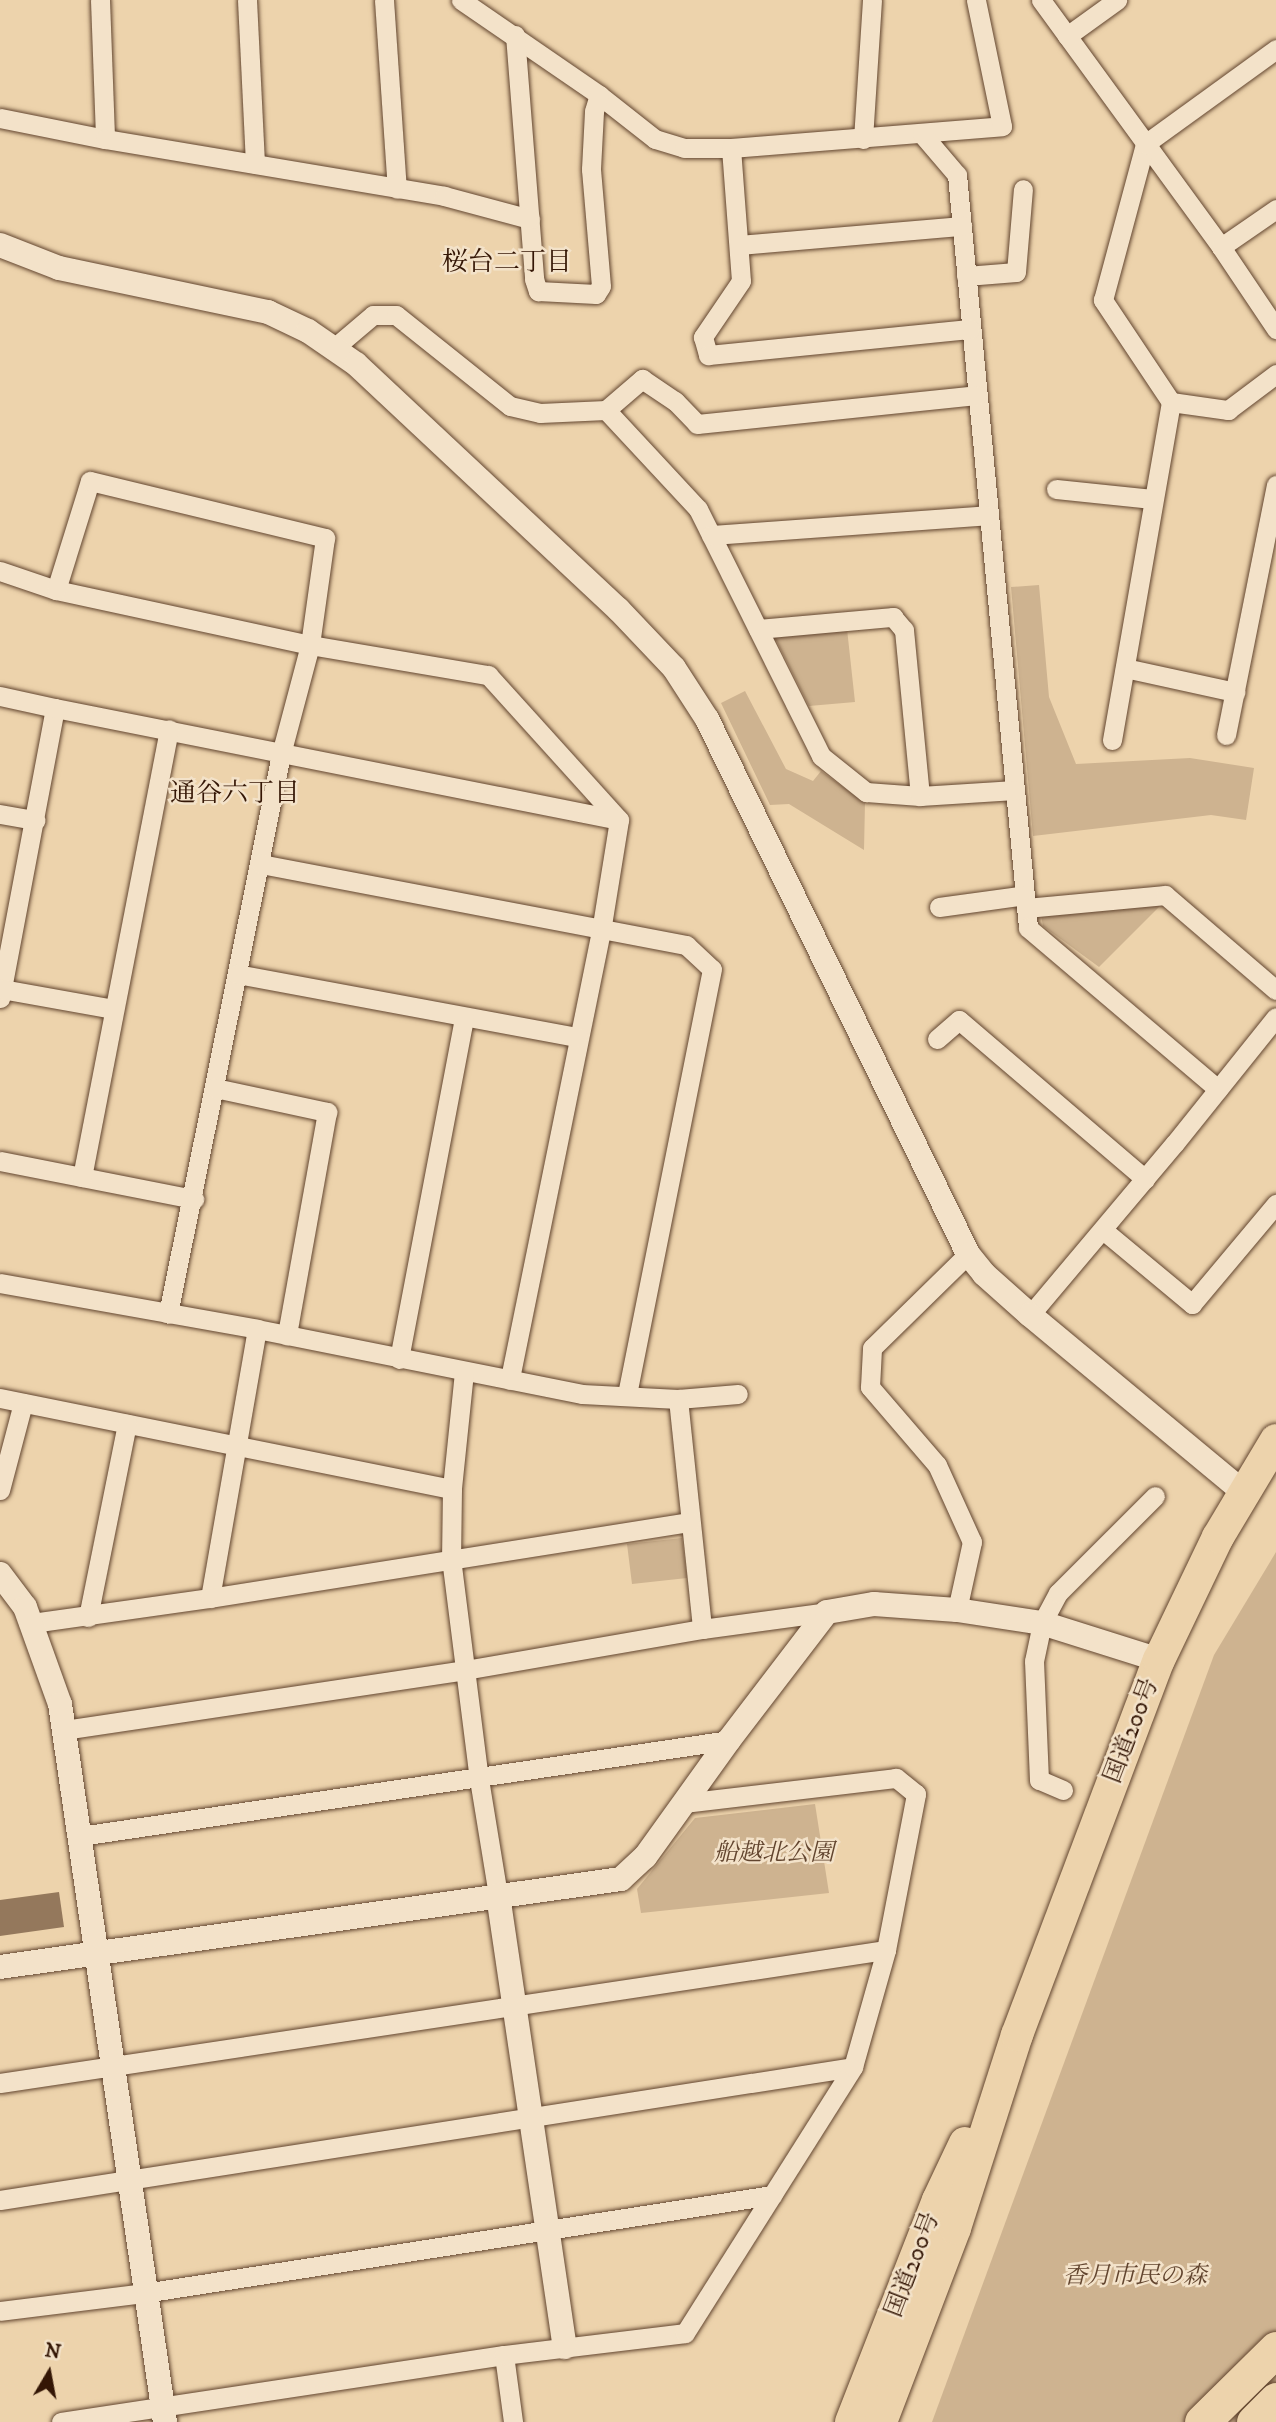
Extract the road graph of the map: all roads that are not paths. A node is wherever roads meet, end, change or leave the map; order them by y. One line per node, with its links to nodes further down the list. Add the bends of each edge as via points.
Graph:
1 (100, 0): 15 (street)
2 (247, 0): 19 (street)
3 (384, 0): 20 (street)
4 (461, 0): 9 (street)
5 (873, 0): 16 (street)
6 (976, 0): 14 (street, via 1002,126)
7 (1041, 0): 10 (street)
8 (1116, 0): 10 (street)
9 (515, 35): 12 (street); 23 (street)
10 (1067, 36): 17 (street)
11 (1276, 49): 17 (street)
12 (599, 95): 18 (street, via 656,139 684,148); 23 (street, via 591,169 601,286 596,294 538,291)
13 (0, 118): 15 (street)
14 (922, 134): 16 (street); 24 (street, via 957,175)
15 (105, 139): 19 (street)
16 (863, 139): 18 (street)
17 (1145, 144): 27 (street); 34 (street, via 1103,300)
18 (731, 148): 26 (street)
19 (255, 164): 20 (street)
20 (397, 189): 23 (street)
21 (1023, 189): 28 (street, via 1016,272)
22 (1276, 209): 27 (street)
23 (530, 219)
24 (962, 226): 26 (street); 28 (street)
25 (0, 245): 31 (street, via 60,268 268,312)
26 (739, 245): 29 (street, via 741,281 703,337 708,355)
27 (1221, 247): 30 (street)
28 (966, 276): 29 (street)
29 (970, 329): 33 (street)
30 (1276, 329)
31 (334, 348): 35 (street, via 373,315 396,315 510,406 540,413); 78 (street, via 608,599 674,668 707,719)
32 (1276, 374): 34 (street, via 1228,410)
33 (976, 395): 35 (street, via 697,424 675,401 642,379); 39 (street)
34 (1171, 402): 38 (street)
35 (606, 410): 40 (street, via 698,509)
36 (1276, 485): 46 (street)
37 (1056, 489): 38 (street)
38 (1152, 499): 45 (street)
39 (988, 514): 40 (street); 53 (street)
40 (711, 536): 43 (street)
41 (0, 571): 42 (street)
42 (55, 590): 44 (street); 44 (street, via 90,481 325,538)
43 (758, 629): 54 (street, via 821,756 866,792); 54 (street, via 893,617 904,630)
44 (310, 645): 52 (street); 57 (street, via 488,675)
45 (1125, 668): 46 (street); 51 (street)
46 (1235, 692): 50 (street)
47 (0, 696): 48 (street)
48 (55, 708): 49 (street); 56 (street)
49 (169, 729): 52 (street); 65 (street)
50 (1226, 734)
51 (1112, 740)
52 (281, 754): 57 (street); 58 (street)
53 (1015, 790): 54 (street); 59 (street)
54 (920, 796)
55 (0, 814): 56 (street)
56 (34, 820): 64 (street)
57 (619, 820): 61 (street)
58 (261, 864): 61 (street); 62 (street)
59 (1026, 902): 60 (street); 63 (street, via 1165,895); 71 (street, via 1028,928)
60 (939, 907)
61 (601, 931): 68 (street); 88 (street, via 686,945 712,969)
62 (237, 974): 66 (street); 70 (street)
63 (1276, 990)
64 (1, 994): 65 (street)
65 (113, 1009): 73 (street)
66 (464, 1017): 68 (street); 84 (street)
67 (1276, 1017): 71 (street)
68 (577, 1037): 86 (street)
69 (937, 1040): 74 (street, via 959,1020)
70 (215, 1088): 75 (street); 83 (street, via 327,1112)
71 (1218, 1089): 74 (street)
72 (0, 1161): 73 (street)
73 (82, 1177): 75 (street)
74 (1145, 1179): 77 (street)
75 (194, 1199): 80 (street)
76 (1276, 1204): 77 (street, via 1192,1304)
77 (1103, 1230): 81 (street)
78 (968, 1254): 81 (street); 103 (street, via 872,1348 870,1387 937,1465 972,1542)
79 (0, 1283): 80 (street)
80 (168, 1314): 82 (street)
81 (1030, 1315): 97 (street)
82 (257, 1329): 83 (street); 94 (street)
83 (286, 1335): 84 (street)
84 (400, 1359): 85 (street)
85 (464, 1373): 86 (street); 95 (street)
86 (510, 1380): 88 (street, via 582,1394)
87 (738, 1394): 90 (street)
88 (627, 1396): 90 (street)
89 (0, 1398): 91 (street)
90 (678, 1399): 99 (street)
91 (23, 1402): 92 (street); 96 (street)
92 (127, 1424): 94 (street); 105 (street)
93 (1276, 1440): 97 (highway, 国道200号)
94 (236, 1446): 95 (street); 102 (street)
95 (452, 1489): 100 (street)
96 (0, 1490)
97 (1244, 1492): 109 (highway, 国道200号)
98 (1155, 1496): 107 (street, via 1058,1593)
99 (690, 1522): 100 (street); 108 (street)
100 (451, 1558): 102 (street); 110 (street)
101 (0, 1574): 106 (street)
102 (209, 1598): 105 (street)
103 (957, 1609): 104 (street, via 874,1604); 107 (street)
104 (827, 1612): 108 (street); 112 (street)
105 (88, 1617): 106 (street)
106 (32, 1623): 111 (street, via 60,1704)
107 (1042, 1623): 109 (street); 114 (street, via 1034,1661 1040,1780)
108 (702, 1629): 110 (street)
109 (1159, 1660): 122 (highway, 国道200号)
110 (465, 1670): 111 (street); 113 (street)
111 (64, 1730): 116 (street)
112 (729, 1740): 113 (street); 115 (street)
113 (479, 1779): 116 (street); 117 (street)
114 (1063, 1790)
115 (684, 1803): 117 (street, via 645,1857 621,1879); 118 (street, via 896,1778 916,1794)
116 (80, 1836): 119 (street)
117 (498, 1895): 119 (street); 121 (street)
118 (886, 1950): 121 (street); 124 (street)
119 (99, 1954): 120 (street); 123 (street)
120 (0, 1967)
121 (513, 2007): 123 (street); 126 (street)
122 (1017, 2035): 140 (highway, 国道200号, via 938,2200); 141 (highway, 国道200号, via 955,2228)
123 (111, 2065): 125 (street); 127 (street)
124 (853, 2067): 126 (street); 128 (street)
125 (0, 2083)
126 (529, 2115): 127 (street); 130 (street)
127 (129, 2180): 129 (street); 131 (street)
128 (772, 2195): 130 (street); 133 (street, via 685,2333)
129 (0, 2200)
130 (547, 2228): 131 (street); 133 (street)
131 (144, 2293): 132 (street); 137 (street)
132 (0, 2311)
133 (565, 2347): 135 (street)
134 (1276, 2349): 142 (highway)
135 (504, 2355): 137 (street); 139 (street)
136 (1276, 2400): 143 (highway)
137 (164, 2414): 138 (street)
138 (61, 2422)
139 (513, 2422)
140 (851, 2422)
141 (881, 2422)
142 (1202, 2422)
143 (1254, 2422)

